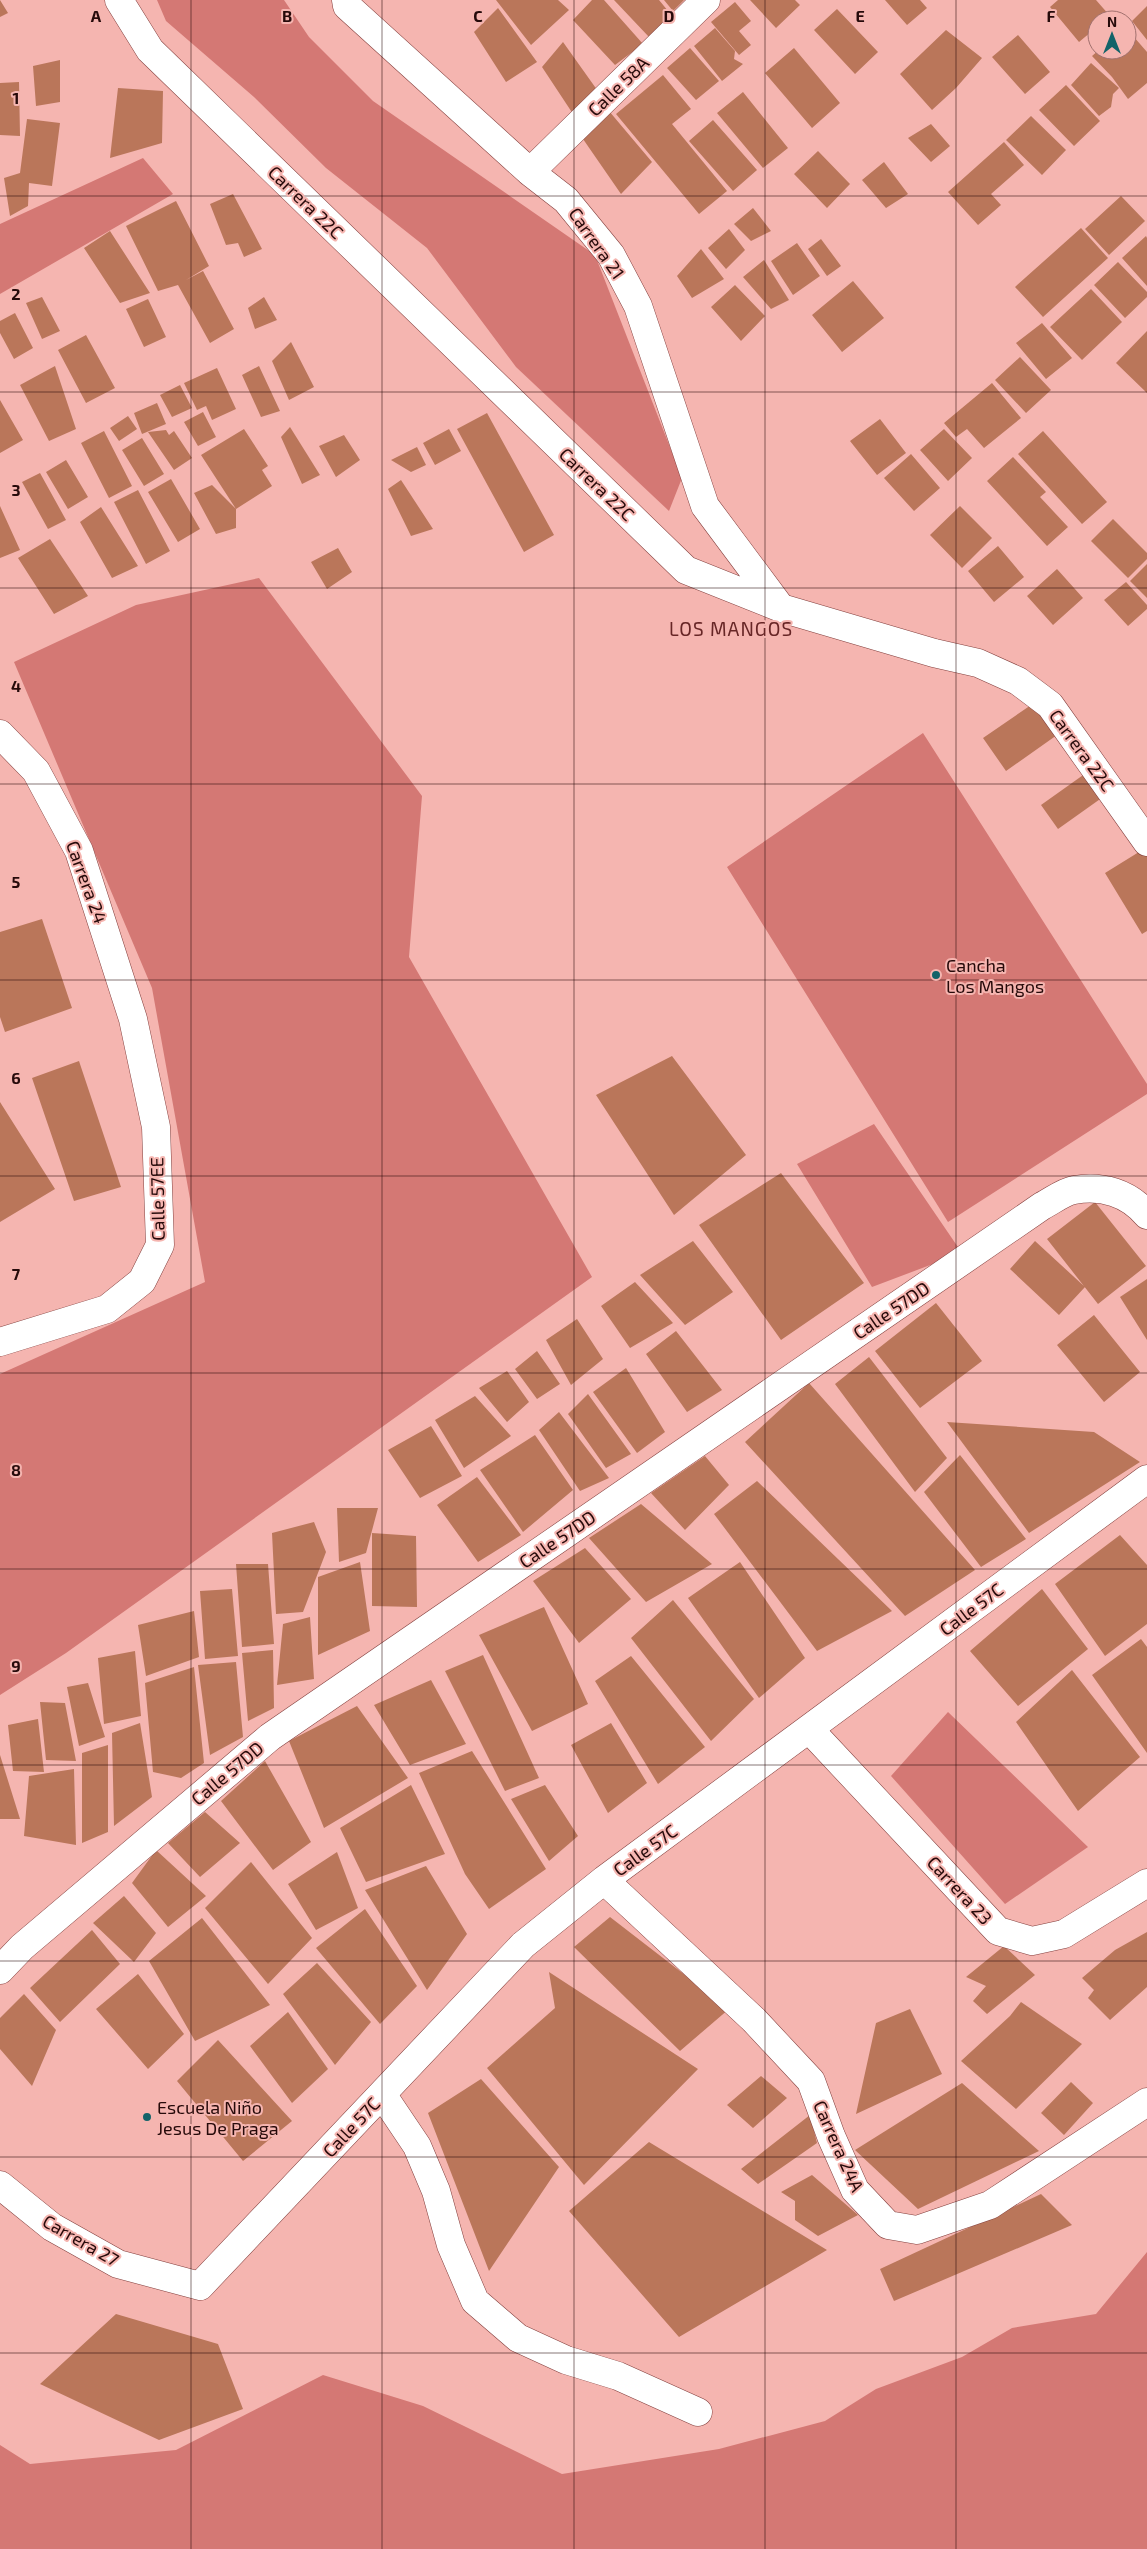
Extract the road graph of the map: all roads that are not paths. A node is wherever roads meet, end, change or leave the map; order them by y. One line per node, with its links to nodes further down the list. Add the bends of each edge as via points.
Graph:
1 (119, 0): 5 (street, Carrera 22C, via 150,50 686,570)
2 (346, 0): 4 (street, Carrera 21, via 347,6)
3 (706, 0): 4 (street, Calle 58A)
4 (530, 172): 5 (street, Carrera 21, via 566,200 611,255 638,306 705,506)
5 (780, 608): 7 (street, Carrera 22C, via 978,663 1018,682 1050,706)
6 (0, 734): 8 (street, Carrera 24, via 36,771 79,851)
7 (1147, 842)
8 (133, 1019): 10 (street, Calle 57EE, via 156,1127 160,1245 142,1281 107,1309)
9 (1147, 1215): 15 (street, Calle 57DD, via 1137,1203 1108,1189 1072,1190 1042,1206 270,1737 22,1947)
10 (0, 1342)
11 (1147, 1479): 12 (street, Calle 57C)
12 (808, 1729): 13 (street, Calle 57C); 14 (street, Carrera 23, via 998,1931 1032,1941 1064,1934)
13 (604, 1880): 16 (street, Calle 57C, via 523,1945); 17 (street, Carrera 24A, via 754,2020 810,2081 855,2190 888,2225 917,2230 990,2205)
14 (1147, 1883)
15 (0, 1970)
16 (382, 2094): 19 (street, Calle 57C); 20 (street, via 417,2146 436,2191 451,2244 476,2301 518,2338 566,2360 618,2376)
17 (1147, 2102)
18 (0, 2185): 19 (street, Carrera 27, via 52,2227 118,2264)
19 (200, 2286)
20 (698, 2412)

